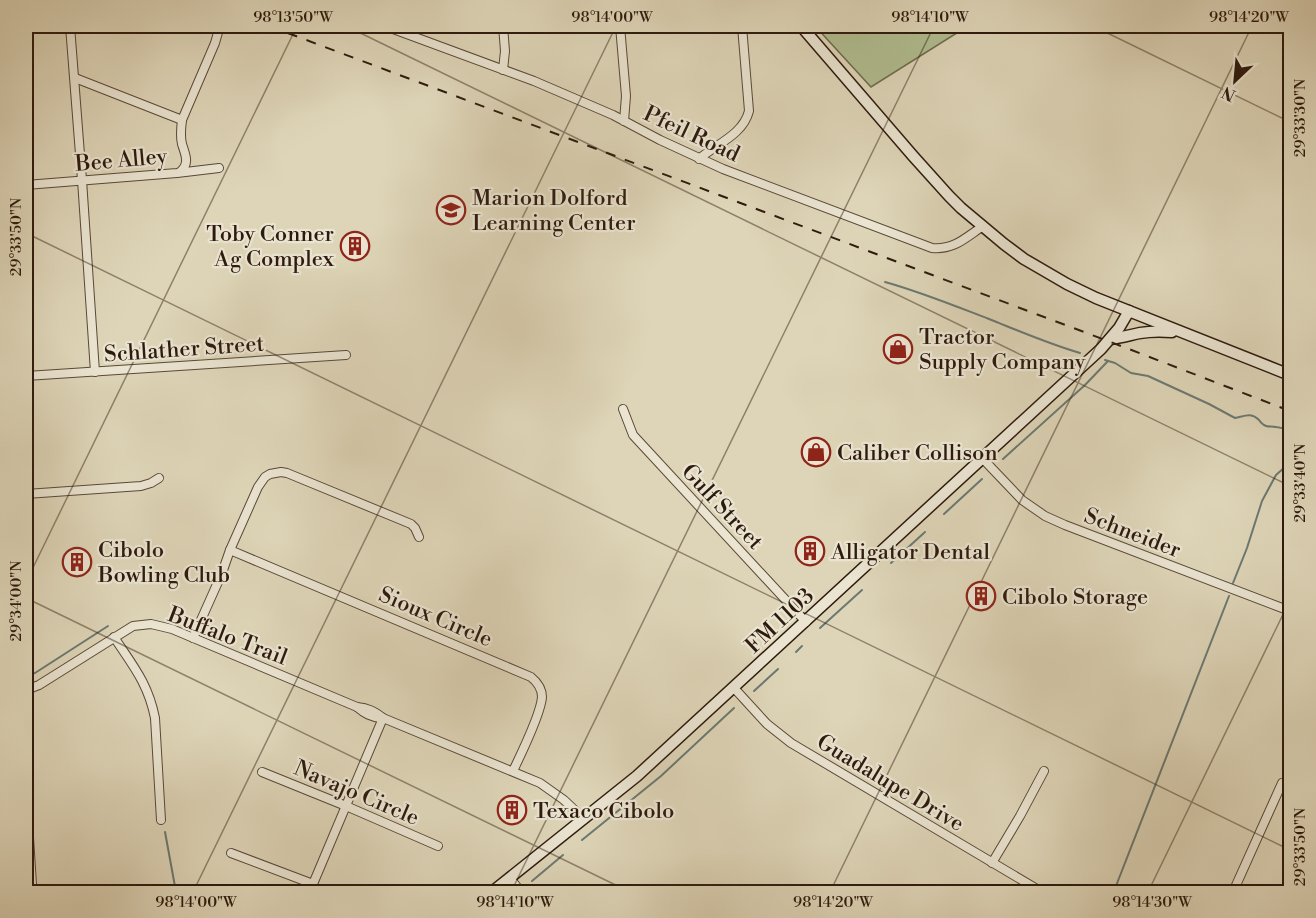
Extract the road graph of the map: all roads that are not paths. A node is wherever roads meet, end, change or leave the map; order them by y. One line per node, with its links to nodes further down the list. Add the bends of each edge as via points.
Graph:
1 (70, 26): 9 (street)
2 (209, 26): 10 (street, via 219,29 215,43)
3 (385, 26): 8 (street, Pfeil Road)
4 (503, 26): 8 (street)
5 (620, 26): 11 (street, via 626,96)
6 (742, 26): 12 (street, via 747,120)
7 (801, 26): 17 (main road, via 942,188)
8 (503, 70): 11 (street, Pfeil Road)
9 (75, 78): 10 (street); 15 (street)
10 (182, 120): 14 (street, via 186,162)
11 (624, 121): 12 (street, Pfeil Road)
12 (699, 159): 17 (street, Pfeil Road, via 932,248 955,245)
13 (219, 168): 14 (street, Bee Alley)
14 (181, 171): 15 (street, Bee Alley)
15 (82, 180): 16 (street, Bee Alley); 22 (street)
16 (26, 185)
17 (983, 226): 18 (main road, via 1049,274)
18 (1129, 311): 19 (main road); 20 (main road, FM 1103 / FM 1103)
19 (1184, 333): 20 (main road, via 1161,331); 23 (main road)
20 (1110, 339): 26 (main road, FM 1103 / FM 1103)
21 (346, 355): 22 (street, Schlather Street)
22 (95, 372): 24 (street, Schlather Street)
23 (1290, 375)
24 (26, 376)
25 (623, 409): 32 (street, Gulf Street, via 633,435)
26 (982, 458): 31 (street, Schneider, via 1022,500 1045,516); 32 (main road, FM 1103 / FM 1103)
27 (159, 478): 28 (street, via 141,486)
28 (26, 494)
29 (419, 537): 30 (street, via 411,524 281,472 266,477 258,487)
30 (230, 550): 34 (street); 38 (street, Sioux Circle, via 531,677 542,697)
31 (1290, 611)
32 (806, 622): 35 (main road, FM 1103 / FM 1103)
33 (114, 638): 34 (street, Buffalo Trail, via 133,626 145,624); 36 (street, Buffalo Trail); 45 (street, via 152,702)
34 (193, 638): 37 (street, Buffalo Trail, via 367,708)
35 (734, 688): 44 (main road, FM 1103 / FM 1103); 48 (street, Guadalupe Drive, via 791,743)
36 (26, 690)
37 (383, 718): 38 (street, Buffalo Trail); 43 (street)
38 (513, 771): 44 (street, Buffalo Trail, via 550,789)
39 (1044, 771): 48 (street)
40 (262, 772): 43 (street, Navajo Circle)
41 (1281, 783): 55 (street)
42 (26, 799): 51 (street)
43 (346, 806): 46 (street, Navajo Circle); 50 (street)
44 (584, 819): 49 (main road, FM 1103 / FM 1103)
45 (161, 820)
46 (438, 846)
47 (231, 853): 50 (street)
48 (992, 863): 54 (street, Guadalupe Drive)
49 (510, 878): 52 (main road, FM 1103 / FM 1103); 53 (street)
50 (314, 888)
51 (32, 892)
52 (492, 892)
53 (521, 892)
54 (1040, 892)
55 (1233, 892)

